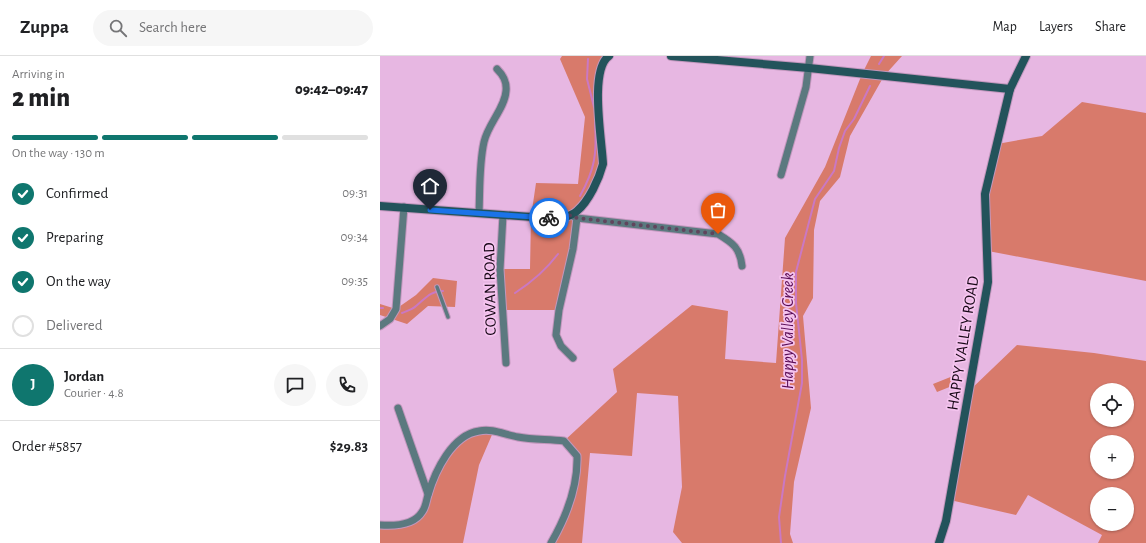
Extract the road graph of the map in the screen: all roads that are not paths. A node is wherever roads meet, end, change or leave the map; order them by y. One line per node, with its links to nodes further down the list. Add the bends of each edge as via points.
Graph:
1 (609, 56): 13 (street, via 604,59 600,70 598,87 602,144 601,173 585,203)
2 (671, 56): 5 (street)
3 (810, 56): 5 (street)
4 (1026, 56): 7 (street, HAPPY VALLEY ROAD)
5 (809, 68): 7 (street); 8 (street)
6 (497, 69): 11 (street, via 503,76 506,90 504,100 490,123 484,142)
7 (1010, 89): 24 (street, HAPPY VALLEY ROAD, via 985,194 988,282 945,526)
8 (781, 175)
9 (380, 206): 10 (street)
10 (404, 208): 11 (street); 17 (street, via 396,309 390,319)
11 (479, 213): 12 (street)
12 (503, 215): 13 (street, via 560,219); 19 (street, COWAN ROAD, via 500,269)
13 (574, 217): 14 (street, via 718,234 740,253); 18 (street, via 573,249 556,335 561,346)
14 (742, 266)
15 (437, 287): 16 (lane)
16 (448, 317)
17 (380, 326)
18 (573, 358)
19 (506, 363)
20 (398, 408): 21 (street)
21 (428, 494): 22 (street, via 422,513 414,519 392,526); 23 (street, via 449,452 459,441 479,430 564,441 577,456 577,467 564,519)
22 (380, 525)
23 (551, 543)
24 (939, 543)

